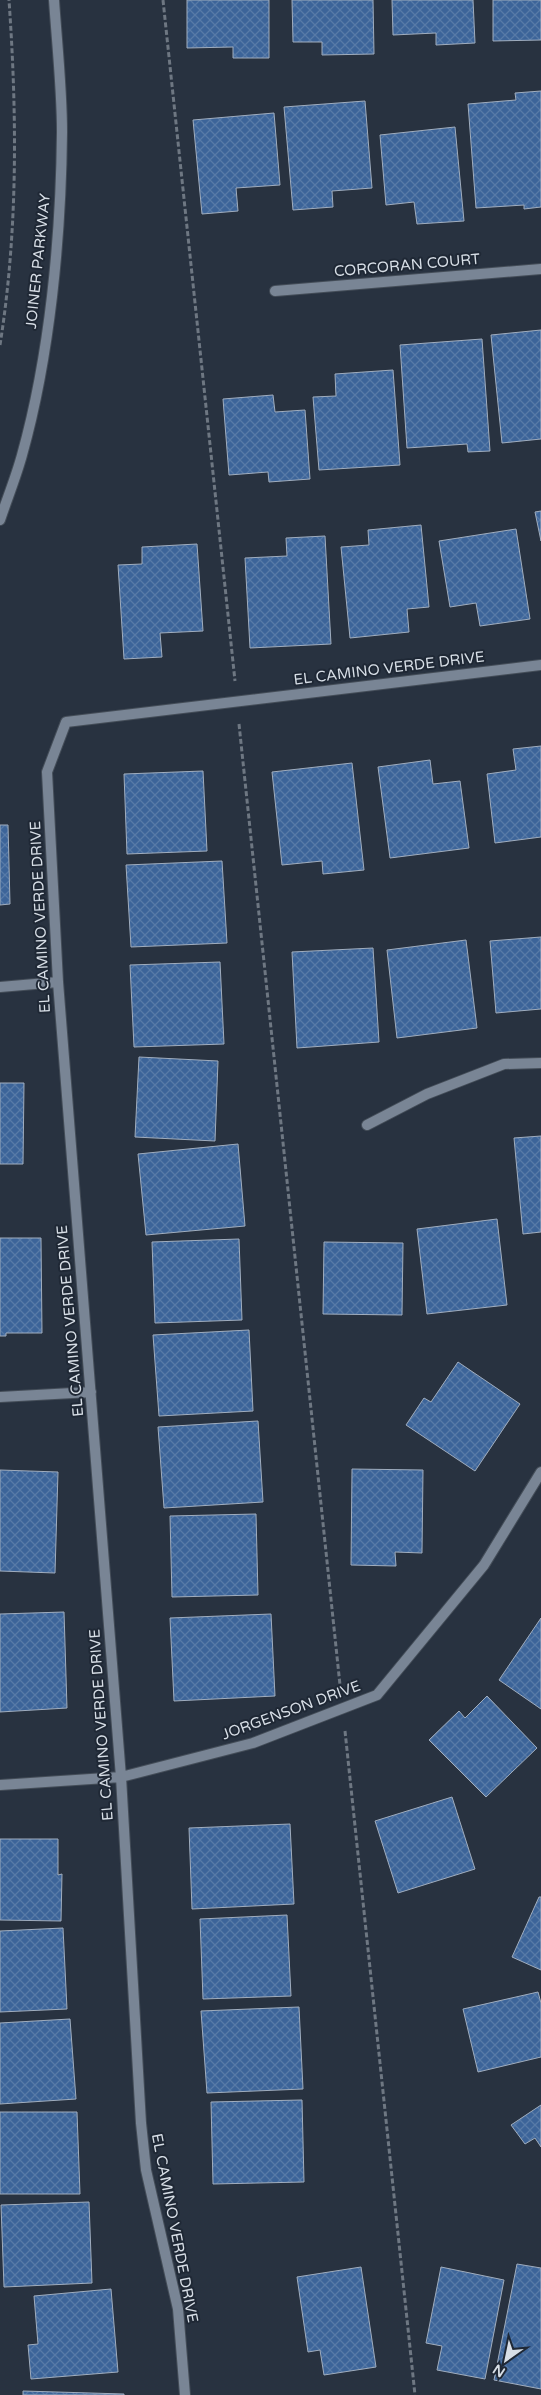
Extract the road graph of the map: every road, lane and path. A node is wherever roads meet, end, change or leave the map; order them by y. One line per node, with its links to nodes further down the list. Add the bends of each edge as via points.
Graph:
1 (10, 0): 6 (path, via 15,187 7,298)
2 (54, 0): 7 (street, JOINER PARKWAY, via 62,131 52,288 40,377 22,456)
3 (163, 0): 9 (path)
4 (541, 269): 5 (street, CORCORAN COURT)
5 (275, 291)
6 (0, 345)
7 (0, 520)
8 (541, 665): 9 (street, EL CAMINO VERDE DRIVE)
9 (237, 702): 10 (street, EL CAMINO VERDE DRIVE, via 66,722 47,772); 17 (path)
10 (58, 982): 11 (street); 14 (street, EL CAMINO VERDE DRIVE)
11 (0, 987)
12 (541, 1063): 13 (street, via 504,1064 427,1094)
13 (367, 1125)
14 (91, 1392): 15 (street); 18 (street, EL CAMINO VERDE DRIVE)
15 (0, 1397)
16 (541, 1472): 17 (street, JORGENSON DRIVE, via 484,1565 377,1695)
17 (343, 1709): 18 (street, JORGENSON DRIVE, via 253,1743); 21 (path)
18 (121, 1777): 19 (street, JORGENSON DRIVE); 20 (street, EL CAMINO VERDE DRIVE, via 141,2123 146,2170 178,2309)
19 (0, 1785)
20 (185, 2395)
21 (415, 2395)

